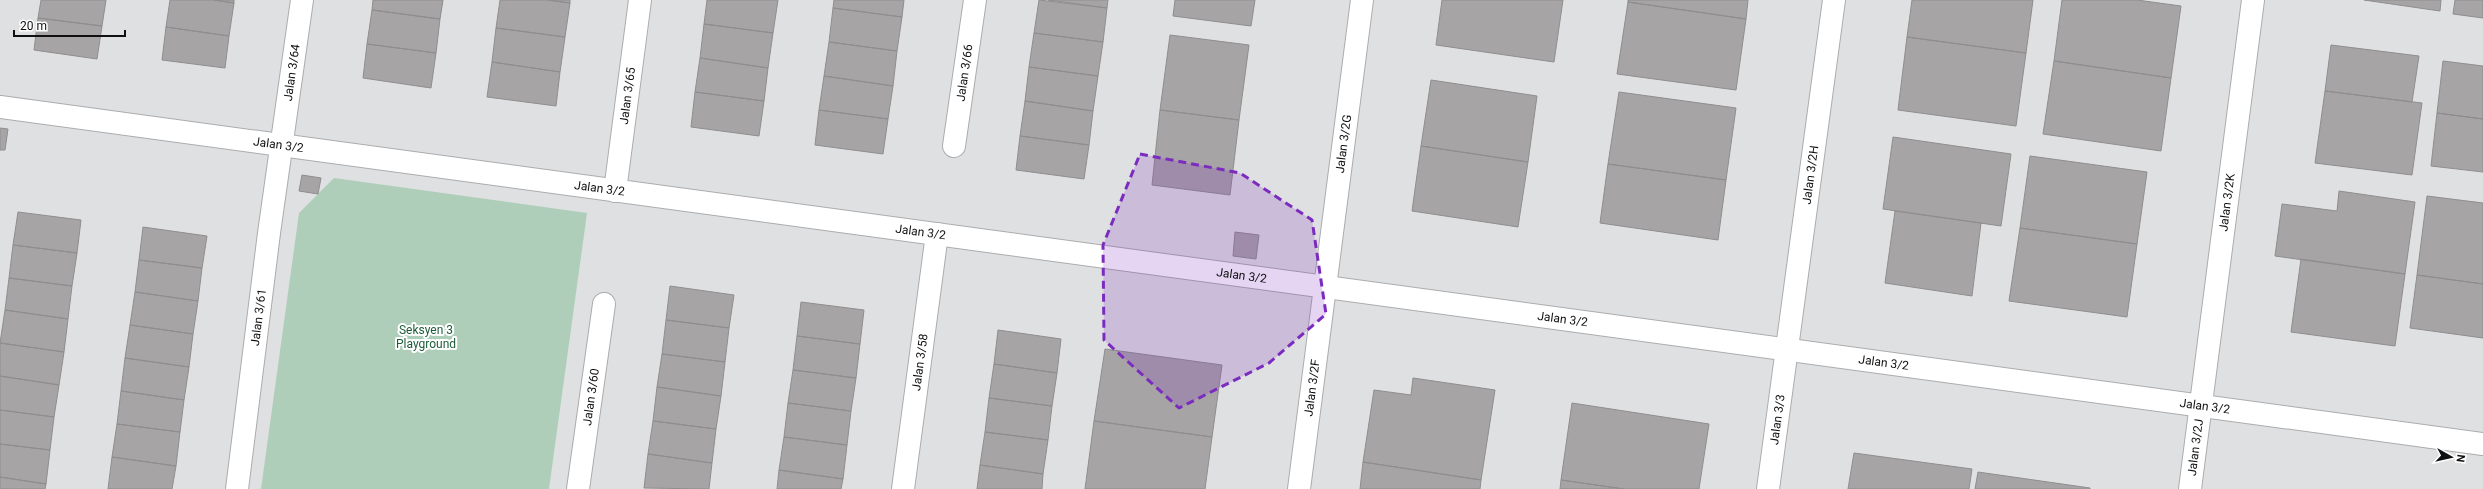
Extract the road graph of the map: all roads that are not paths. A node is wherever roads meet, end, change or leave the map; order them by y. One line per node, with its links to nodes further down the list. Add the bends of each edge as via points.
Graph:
1 (302, 0): 8 (street, Jalan 3/64)
2 (640, 0): 10 (street, Jalan 3/65)
3 (975, 0): 9 (street, Jalan 3/66)
4 (1362, 0): 12 (street, Jalan 3/2G)
5 (1834, 0): 14 (street, Jalan 3/2H)
6 (2253, 0): 15 (street, Jalan 3/2K)
7 (0, 106): 8 (street, Jalan 3/2)
8 (281, 145): 10 (street, Jalan 3/2); 17 (street, Jalan 3/61)
9 (954, 146)
10 (614, 191): 11 (street, Jalan 3/2)
11 (937, 234): 12 (street, Jalan 3/2); 19 (street, Jalan 3/58)
12 (1325, 287): 14 (street, Jalan 3/2); 20 (street, Jalan 3/2F)
13 (604, 304): 18 (street, Jalan 3/60)
14 (1787, 350): 15 (street, Jalan 3/2); 21 (street, Jalan 3/3)
15 (2200, 405): 16 (street, Jalan 3/2); 22 (street, Jalan 3/2J)
16 (2483, 444)
17 (237, 489)
18 (578, 489)
19 (903, 489)
20 (1299, 489)
21 (1768, 489)
22 (2190, 489)

